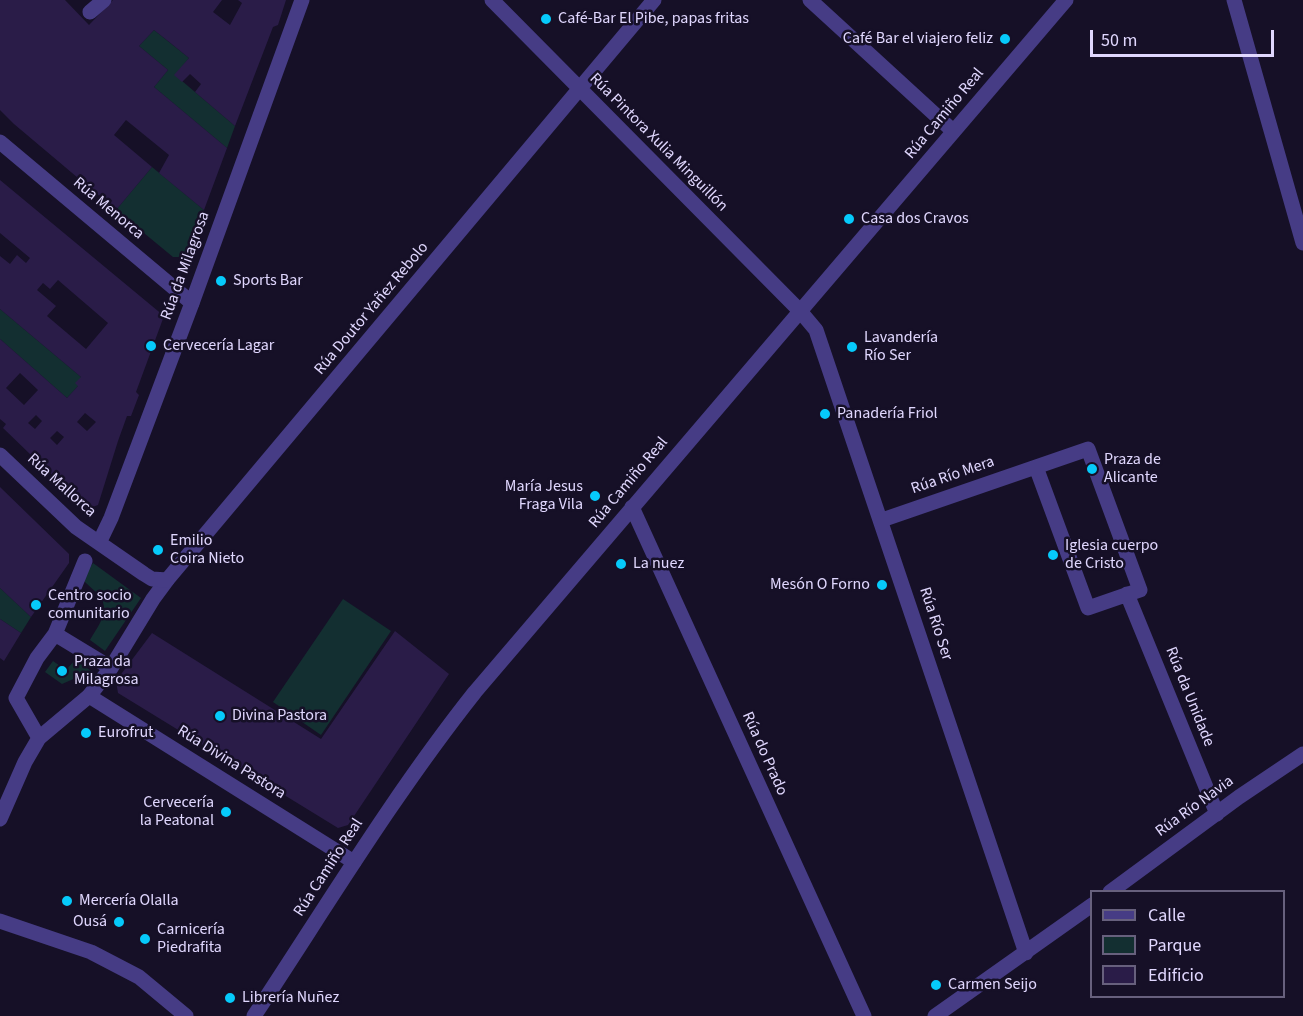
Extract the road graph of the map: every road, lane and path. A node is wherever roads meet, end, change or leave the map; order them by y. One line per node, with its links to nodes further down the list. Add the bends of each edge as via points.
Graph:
1 (104, 0): 8 (street)
2 (302, 0): 13 (street, Rúa da Milagrosa)
3 (492, 0): 9 (street, Rúa Pintora Xulia Minguillón)
4 (654, 0): 9 (street, Rúa Doutor Yañez Rebolo)
5 (810, 0): 10 (street)
6 (1066, 0): 10 (street, Rúa Camiño Real)
7 (1234, 0): 12 (street)
8 (90, 12)
9 (580, 90): 14 (street, Rúa Pintora Xulia Minguillón); 21 (street, Rúa Doutor Yañez Rebolo)
10 (953, 131): 14 (street, Rúa Camiño Real)
11 (0, 142): 13 (street, Rúa Menorca)
12 (1303, 243)
13 (192, 303): 19 (street, Rúa da Milagrosa)
14 (800, 311): 17 (street, Rúa Camiño Real); 18 (street, Rúa Río Ser, via 816,330)
15 (0, 455): 19 (street, Rúa Mallorca)
16 (1036, 467): 18 (street, Rúa Río Mera); 22 (street, via 1088,608); 22 (street, via 1088,449 1140,590)
17 (632, 507): 30 (street, Rúa Camiño Real, via 439,737); 37 (street, Rúa do Prado)
18 (882, 520): 34 (street, Rúa Río Ser)
19 (99, 543): 21 (street, via 152,579)
20 (85, 561): 23 (street)
21 (166, 580): 24 (street)
22 (1128, 594): 28 (street, Rúa da Unidade)
23 (55, 634): 24 (street); 26 (street, via 16,698)
24 (111, 668): 25 (street)
25 (89, 696): 26 (street); 30 (street, Rúa Divina Pastora)
26 (39, 738): 29 (street)
27 (1303, 754): 28 (street, Rúa Río Navia)
28 (1217, 814): 31 (street, Rúa Río Navia)
29 (0, 819)
30 (354, 862): 36 (street, Rúa Camiño Real)
31 (1111, 890)
32 (1090, 906): 34 (street)
33 (0, 921): 35 (street, via 91,952 139,977)
34 (1026, 953): 38 (street)
35 (186, 1016)
36 (254, 1016)
37 (864, 1016)
38 (935, 1016)

